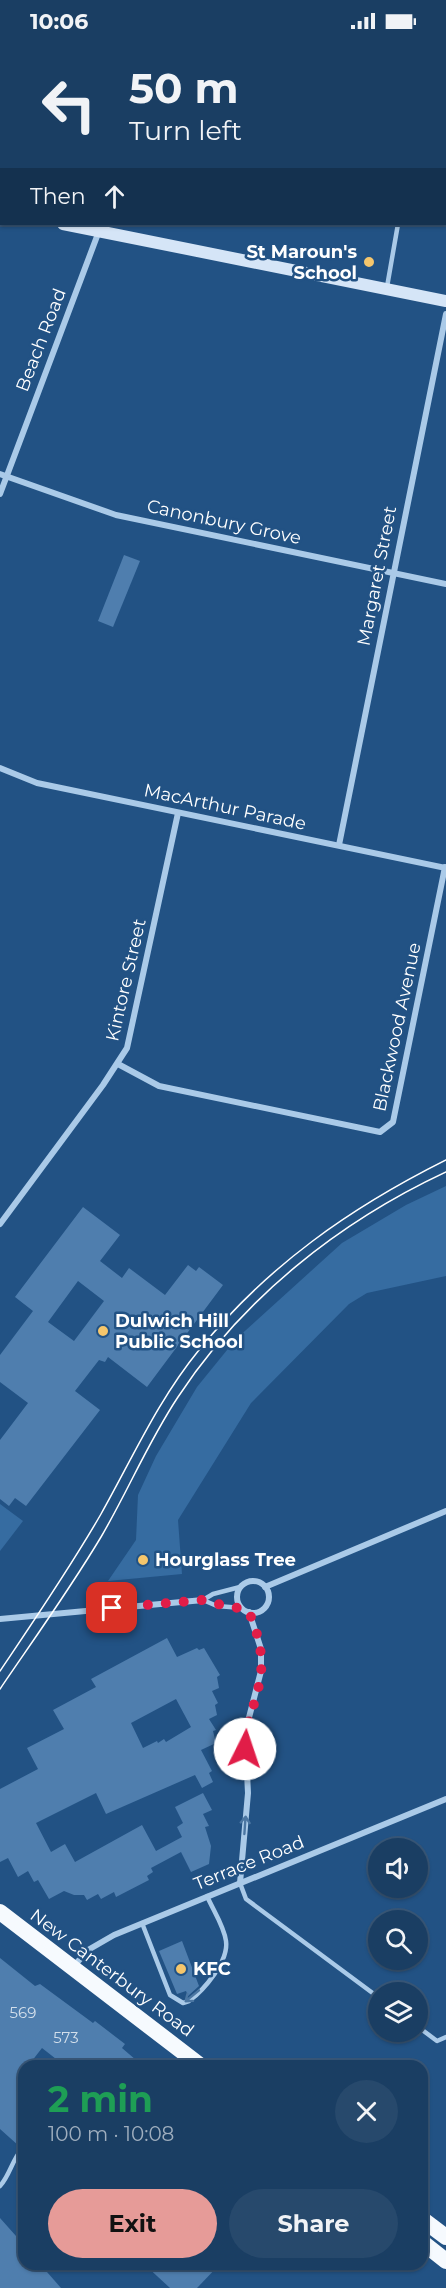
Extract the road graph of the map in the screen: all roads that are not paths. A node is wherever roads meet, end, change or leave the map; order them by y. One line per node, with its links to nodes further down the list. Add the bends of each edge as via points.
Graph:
1 (68, 225): 3 (main road)
2 (398, 225): 4 (lane)
3 (99, 231): 4 (main road); 7 (street, Beach Road)
4 (387, 289): 5 (main road)
5 (446, 301)
6 (446, 314): 9 (street, Margaret Street)
7 (3, 475): 8 (street, Beach Road); 9 (street, Canonbury Grove, via 116,515)
8 (0, 494)
9 (393, 573): 10 (street, Canonbury Grove); 13 (street, Margaret Street)
10 (446, 584)
11 (0, 768): 12 (street, MacArthur Parade, via 37,783)
12 (178, 813): 13 (street, MacArthur Parade); 15 (street, Kintore Street, via 131,1037)
13 (339, 845): 14 (street, MacArthur Parade)
14 (446, 868): 15 (street, Blackwood Avenue, via 393,1122 380,1132 159,1086)
15 (118, 1064): 16 (street, Kintore Street)
16 (0, 1224)
17 (446, 1511): 19 (street)
18 (240, 1587): 19 (street, via 253,1581); 20 (lane); 21 (street, via 237,1596)
19 (265, 1587): 22 (street, via 266,1605)
20 (203, 1600): 21 (lane, via 217,1606); 23 (street)
21 (242, 1608): 22 (street)
22 (249, 1612): 25 (street, one-way to 22, via 248,1793 245,1733 261,1671 261,1649)
23 (0, 1619)
24 (446, 1799): 25 (street, Terrace Road)
25 (240, 1883): 26 (street, Terrace Road); 30 (lane, via 246,1899)
26 (207, 1896): 28 (street, Terrace Road); 28 (lane, one-way to 28, via 226,1940 225,1950 219,1967 195,1997 183,2003 170,1995)
27 (0, 1912): 29 (highway, New Canterbury Road)
28 (142, 1923): 29 (street, Terrace Road, via 88,1950)
29 (72, 1968): 33 (highway, New Canterbury Road)
30 (368, 1990)
31 (428, 2034): 32 (lane, via 437,2041)
32 (446, 2037)
33 (193, 2060)
34 (18, 2154): 35 (lane)
35 (0, 2186)
36 (428, 2224): 37 (highway)
37 (446, 2237)
38 (428, 2247): 39 (highway)
39 (446, 2261)

